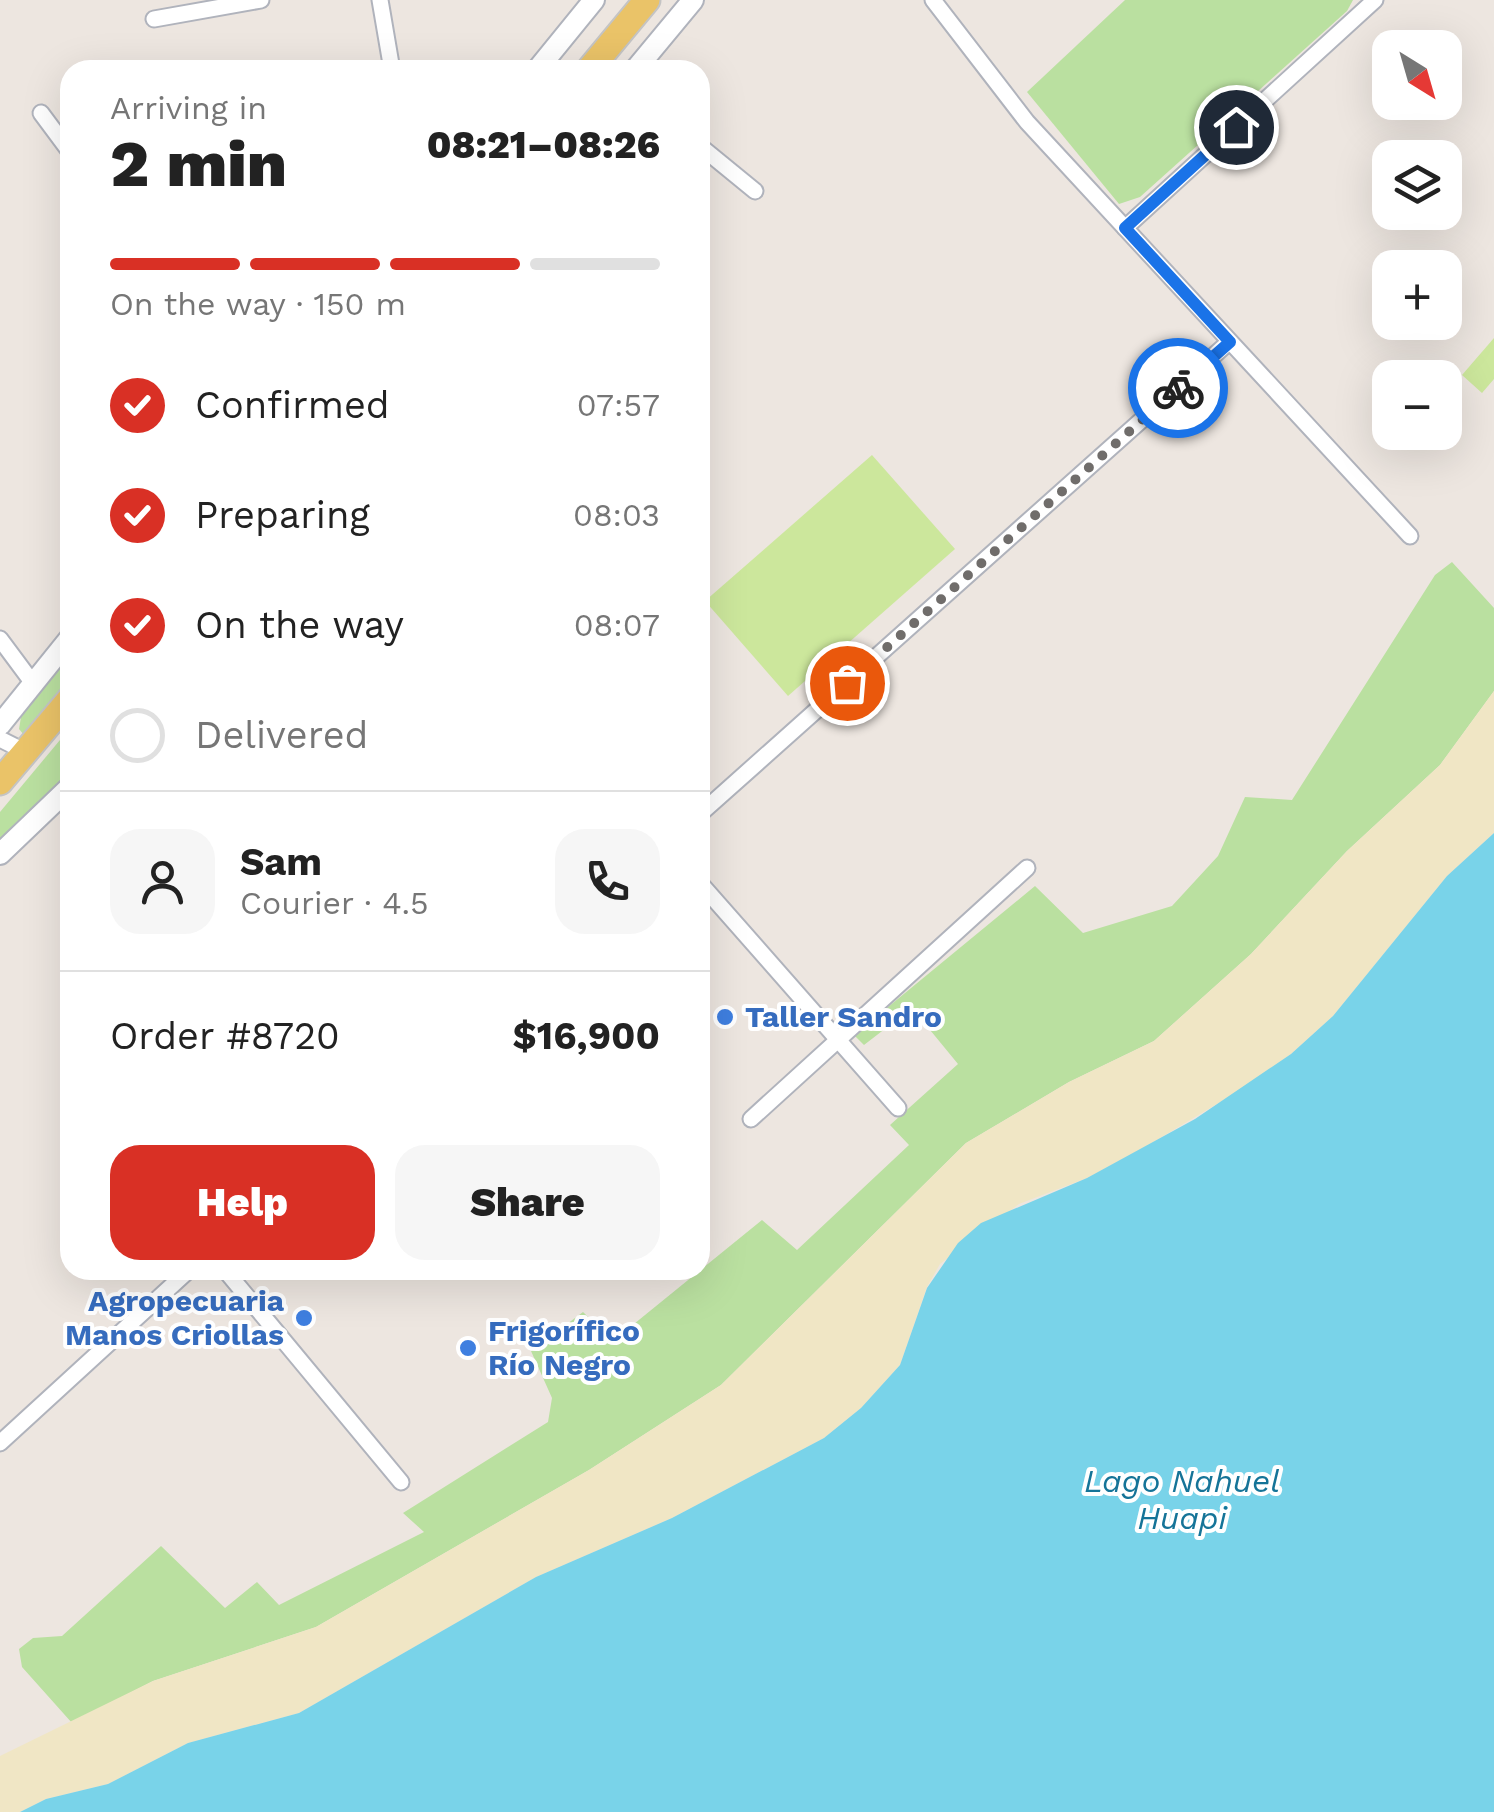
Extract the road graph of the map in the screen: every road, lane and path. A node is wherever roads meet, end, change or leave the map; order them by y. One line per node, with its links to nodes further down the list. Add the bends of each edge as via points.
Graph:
1 (260, 0): 8 (street)
2 (380, 0): 9 (street)
3 (594, 0): 10 (street)
4 (647, 0): 11 (main road)
5 (692, 0): 12 (street)
6 (933, 0): 17 (street, via 1027,122)
7 (1375, 0): 17 (street)
8 (154, 19)
9 (390, 60)
10 (545, 60)
11 (597, 60)
12 (643, 60)
13 (41, 112): 14 (street)
14 (60, 138)
15 (710, 154): 16 (street)
16 (755, 191)
17 (1125, 228): 18 (street)
18 (1230, 342): 19 (street); 29 (street)
19 (1410, 536)
20 (0, 639): 22 (street)
21 (60, 650): 22 (street)
22 (32, 682): 24 (street)
23 (60, 712): 26 (main road)
24 (0, 725)
25 (0, 739): 26 (street)
26 (26, 752): 27 (main road)
27 (0, 782)
28 (60, 796): 30 (street)
29 (710, 805)
30 (0, 854)
31 (1028, 868): 33 (street)
32 (710, 895): 33 (street)
33 (839, 1039): 34 (street); 35 (street)
34 (898, 1108)
35 (750, 1119)
36 (178, 1280): 38 (street)
37 (232, 1280): 39 (street)
38 (0, 1443)
39 (401, 1482)

